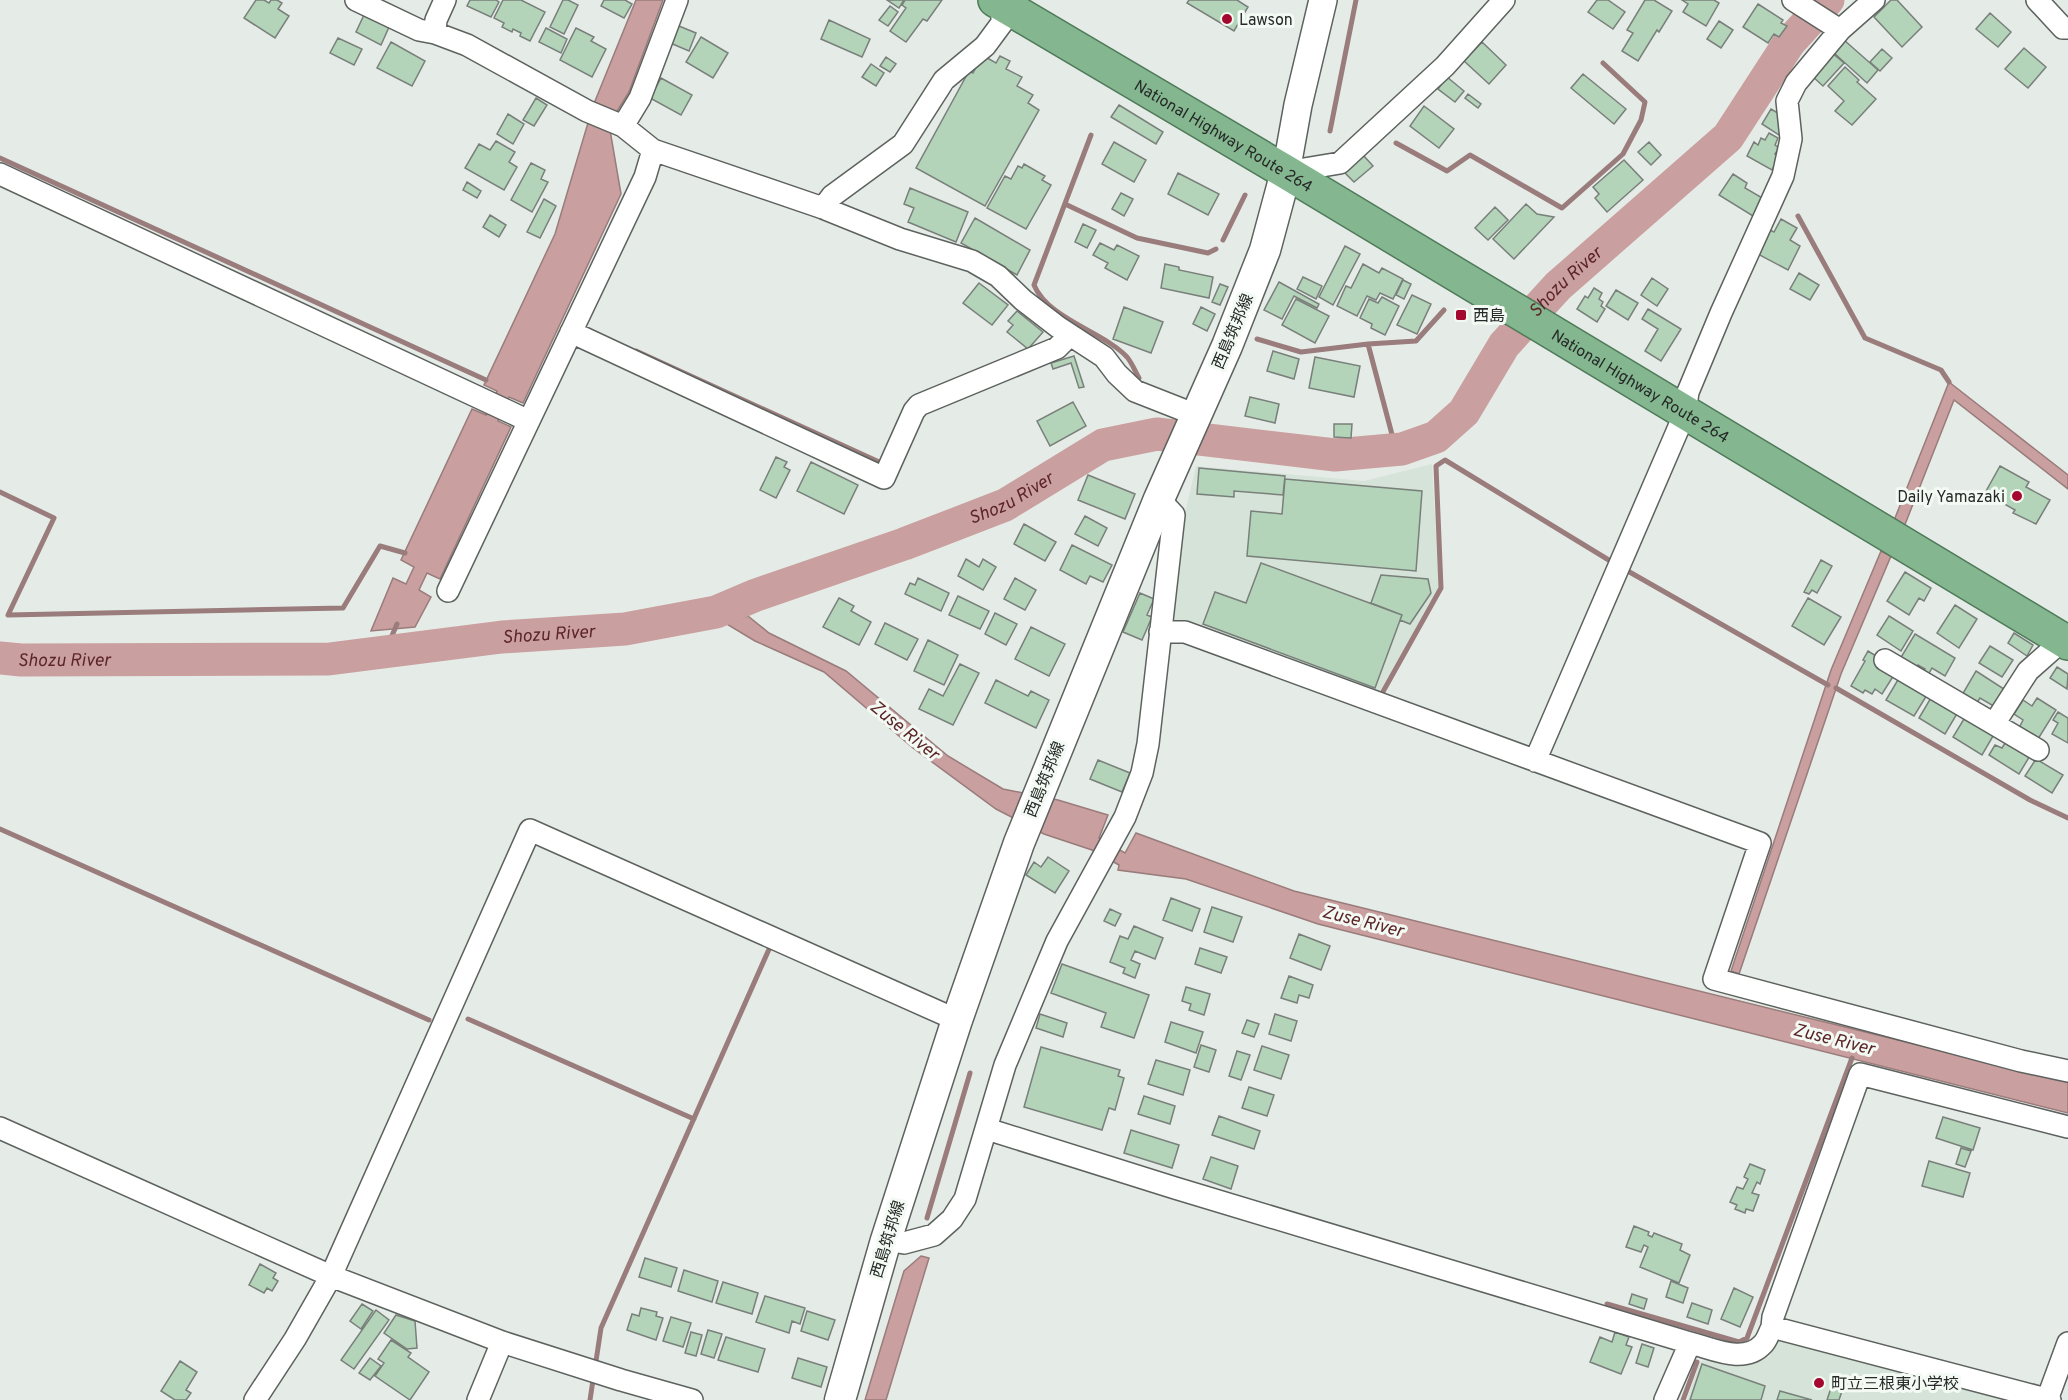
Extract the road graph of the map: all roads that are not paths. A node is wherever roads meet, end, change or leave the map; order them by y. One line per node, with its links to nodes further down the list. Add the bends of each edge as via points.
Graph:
1 (356, 0): 12 (street, via 419,30)
2 (445, 0): 12 (street)
3 (677, 0): 13 (street, via 640,98)
4 (1323, 0): 15 (street)
5 (1504, 0): 15 (street, via 1445,66 1340,163)
6 (1874, 0): 10 (street)
7 (2037, 0): 11 (street, via 2063,28)
8 (1001, 1): 15 (highway, National Highway Route 264); 17 (street, via 1002,23 985,46 944,80 903,144 832,196)
9 (1798, 3): 10 (street)
10 (1836, 27): 20 (street, via 1787,101 1791,139 1783,177 1716,323 1688,392)
11 (2068, 28)
12 (435, 33): 13 (street, via 467,45)
13 (620, 125): 14 (street)
14 (653, 150): 17 (street); 18 (street, via 645,177)
15 (1286, 172): 20 (highway, National Highway Route 264); 21 (main road, 西島筑邦線, via 1265,250)
16 (0, 174): 22 (street)
17 (823, 208): 19 (street, via 900,239 972,261 998,276)
18 (571, 332): 19 (street, via 884,478 919,405 1057,348); 22 (street)
19 (1070, 335): 21 (street, via 1104,357 1135,391)
20 (1685, 413): 26 (highway, National Highway Route 264); 30 (street)
21 (1196, 414): 23 (main road, 西島筑邦線)
22 (529, 421): 24 (street)
23 (1159, 499): 25 (street, via 1174,514); 31 (main road, 西島筑邦線, via 1039,790)
24 (448, 591)
25 (1160, 632): 30 (street, via 1185,632); 35 (street, via 1148,744 1138,784 1113,843 1057,941 1005,1065)
26 (2066, 641): 28 (street, via 2028,670)
27 (1885, 660): 28 (street)
28 (1994, 724): 29 (street)
29 (2038, 750)
30 (1535, 761): 32 (street, via 1760,843 1714,979 2021,1062)
31 (957, 1020): 36 (main road, 西島筑邦線); 37 (street, via 530,830)
32 (2068, 1071)
33 (2068, 1127): 38 (street, via 1860,1074)
34 (0, 1128): 37 (street)
35 (987, 1129): 36 (street, via 965,1199 952,1220 934,1235 919,1240); 40 (street)
36 (886, 1240): 45 (main road, 西島筑邦線)
37 (332, 1276): 39 (street); 42 (street)
38 (1772, 1327): 40 (street, via 1763,1344 1741,1356); 47 (street)
39 (502, 1342): 43 (street); 44 (street)
40 (1690, 1343): 46 (street)
41 (2068, 1343): 47 (street)
42 (255, 1400)
43 (478, 1400)
44 (692, 1400)
45 (840, 1400)
46 (1665, 1400)
47 (2049, 1400)

